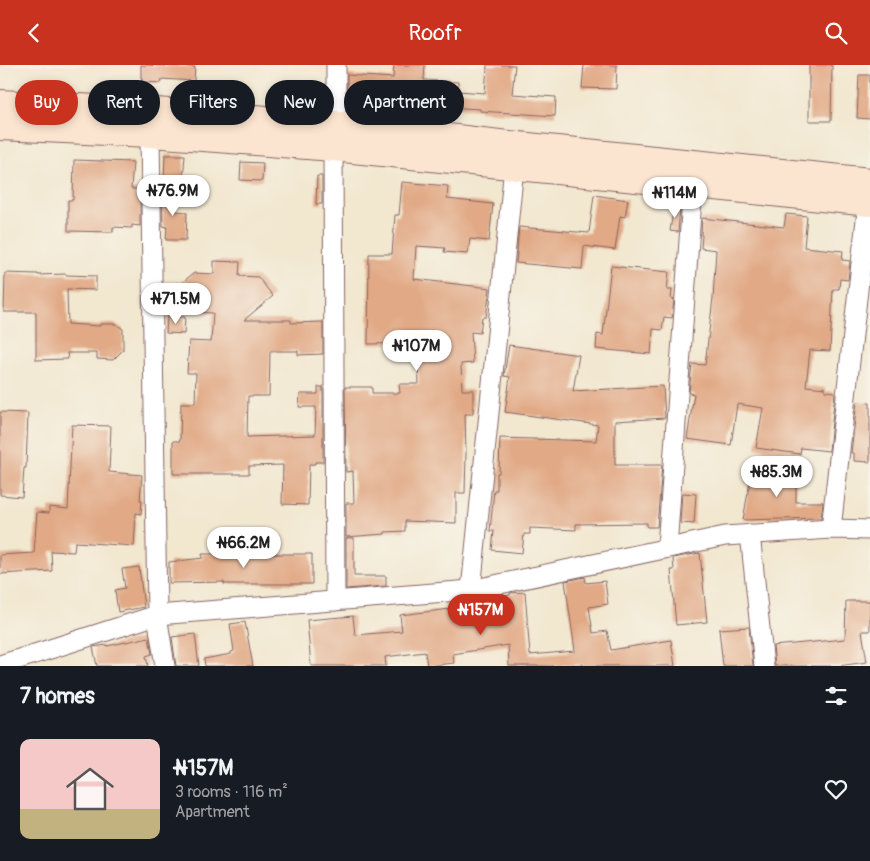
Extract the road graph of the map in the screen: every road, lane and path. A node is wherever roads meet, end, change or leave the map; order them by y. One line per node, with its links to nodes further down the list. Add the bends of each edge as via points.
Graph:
1 (336, 65): 5 (street)
2 (0, 103): 5 (main road, via 147,111)
3 (0, 127): 4 (main road)
4 (150, 134): 5 (main road); 15 (street)
5 (335, 136): 6 (main road); 8 (main road, via 518,145); 14 (street)
6 (514, 167): 7 (main road); 13 (street)
7 (693, 185): 8 (main road); 12 (street)
8 (869, 195): 9 (street)
9 (831, 529): 10 (street); 11 (street)
10 (870, 530)
11 (750, 534): 12 (street); 18 (street)
12 (666, 548): 13 (street)
13 (471, 590): 14 (street)
14 (334, 601): 15 (street)
15 (156, 615): 16 (street); 17 (street)
16 (0, 665)
17 (165, 666)
18 (764, 666)

